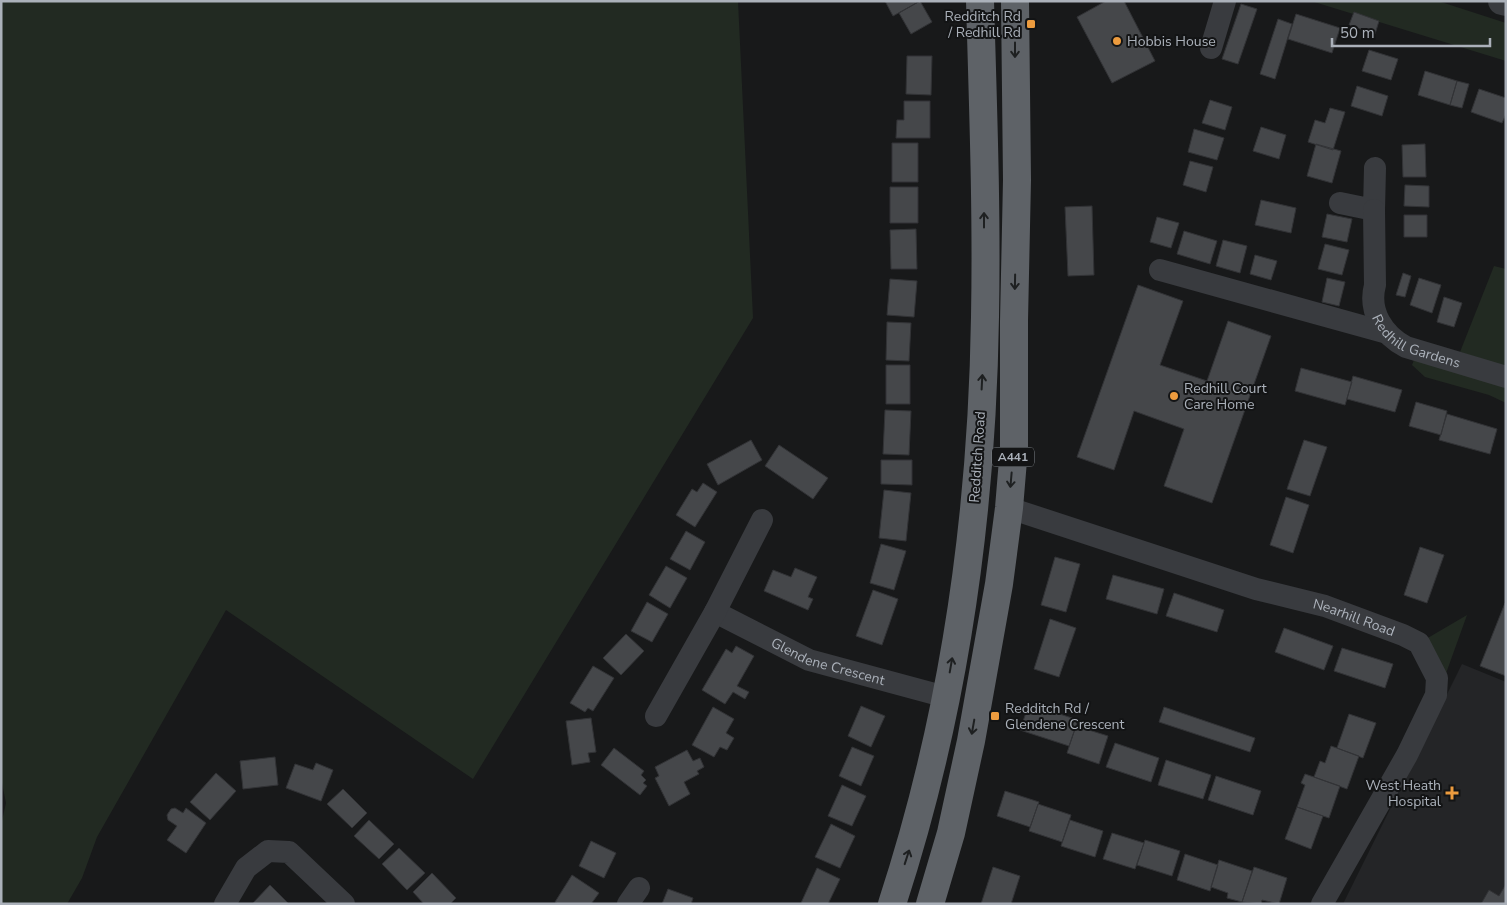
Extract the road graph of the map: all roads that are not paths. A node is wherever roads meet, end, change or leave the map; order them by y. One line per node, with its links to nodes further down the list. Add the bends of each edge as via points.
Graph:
1 (980, 1): 16 (highway, Redditch Road, one-way to 1, via 966,578 979,449 985,318)
2 (1015, 1): 13 (highway, A441, one-way to 13, via 1014,448)
3 (1226, 1): 6 (street)
4 (1502, 1): 5 (street)
5 (1506, 2)
6 (1211, 48)
7 (1375, 168): 9 (street, Redhill Gardens)
8 (1340, 203): 9 (street)
9 (1374, 210): 11 (street, Redhill Gardens, via 1375,285 1372,296 1375,314)
10 (1160, 270): 11 (street)
11 (1387, 333): 12 (street, Redhill Gardens, via 1406,347)
12 (1506, 377)
13 (1009, 508): 21 (highway, A441, one-way to 21, via 971,741 952,833); 22 (street, Nearhill Road, via 1256,589 1325,606 1419,643 1437,678 1436,695 1407,755)
14 (762, 520): 15 (street)
15 (715, 612): 16 (street, Glendene Crescent, via 809,660); 17 (street)
16 (946, 697): 20 (highway, Redditch Road, one-way to 16, via 911,846)
17 (656, 716)
18 (225, 904): 19 (street, via 246,868 268,851 289,852)
19 (344, 904)
20 (892, 904)
21 (930, 904)
22 (1322, 904)

